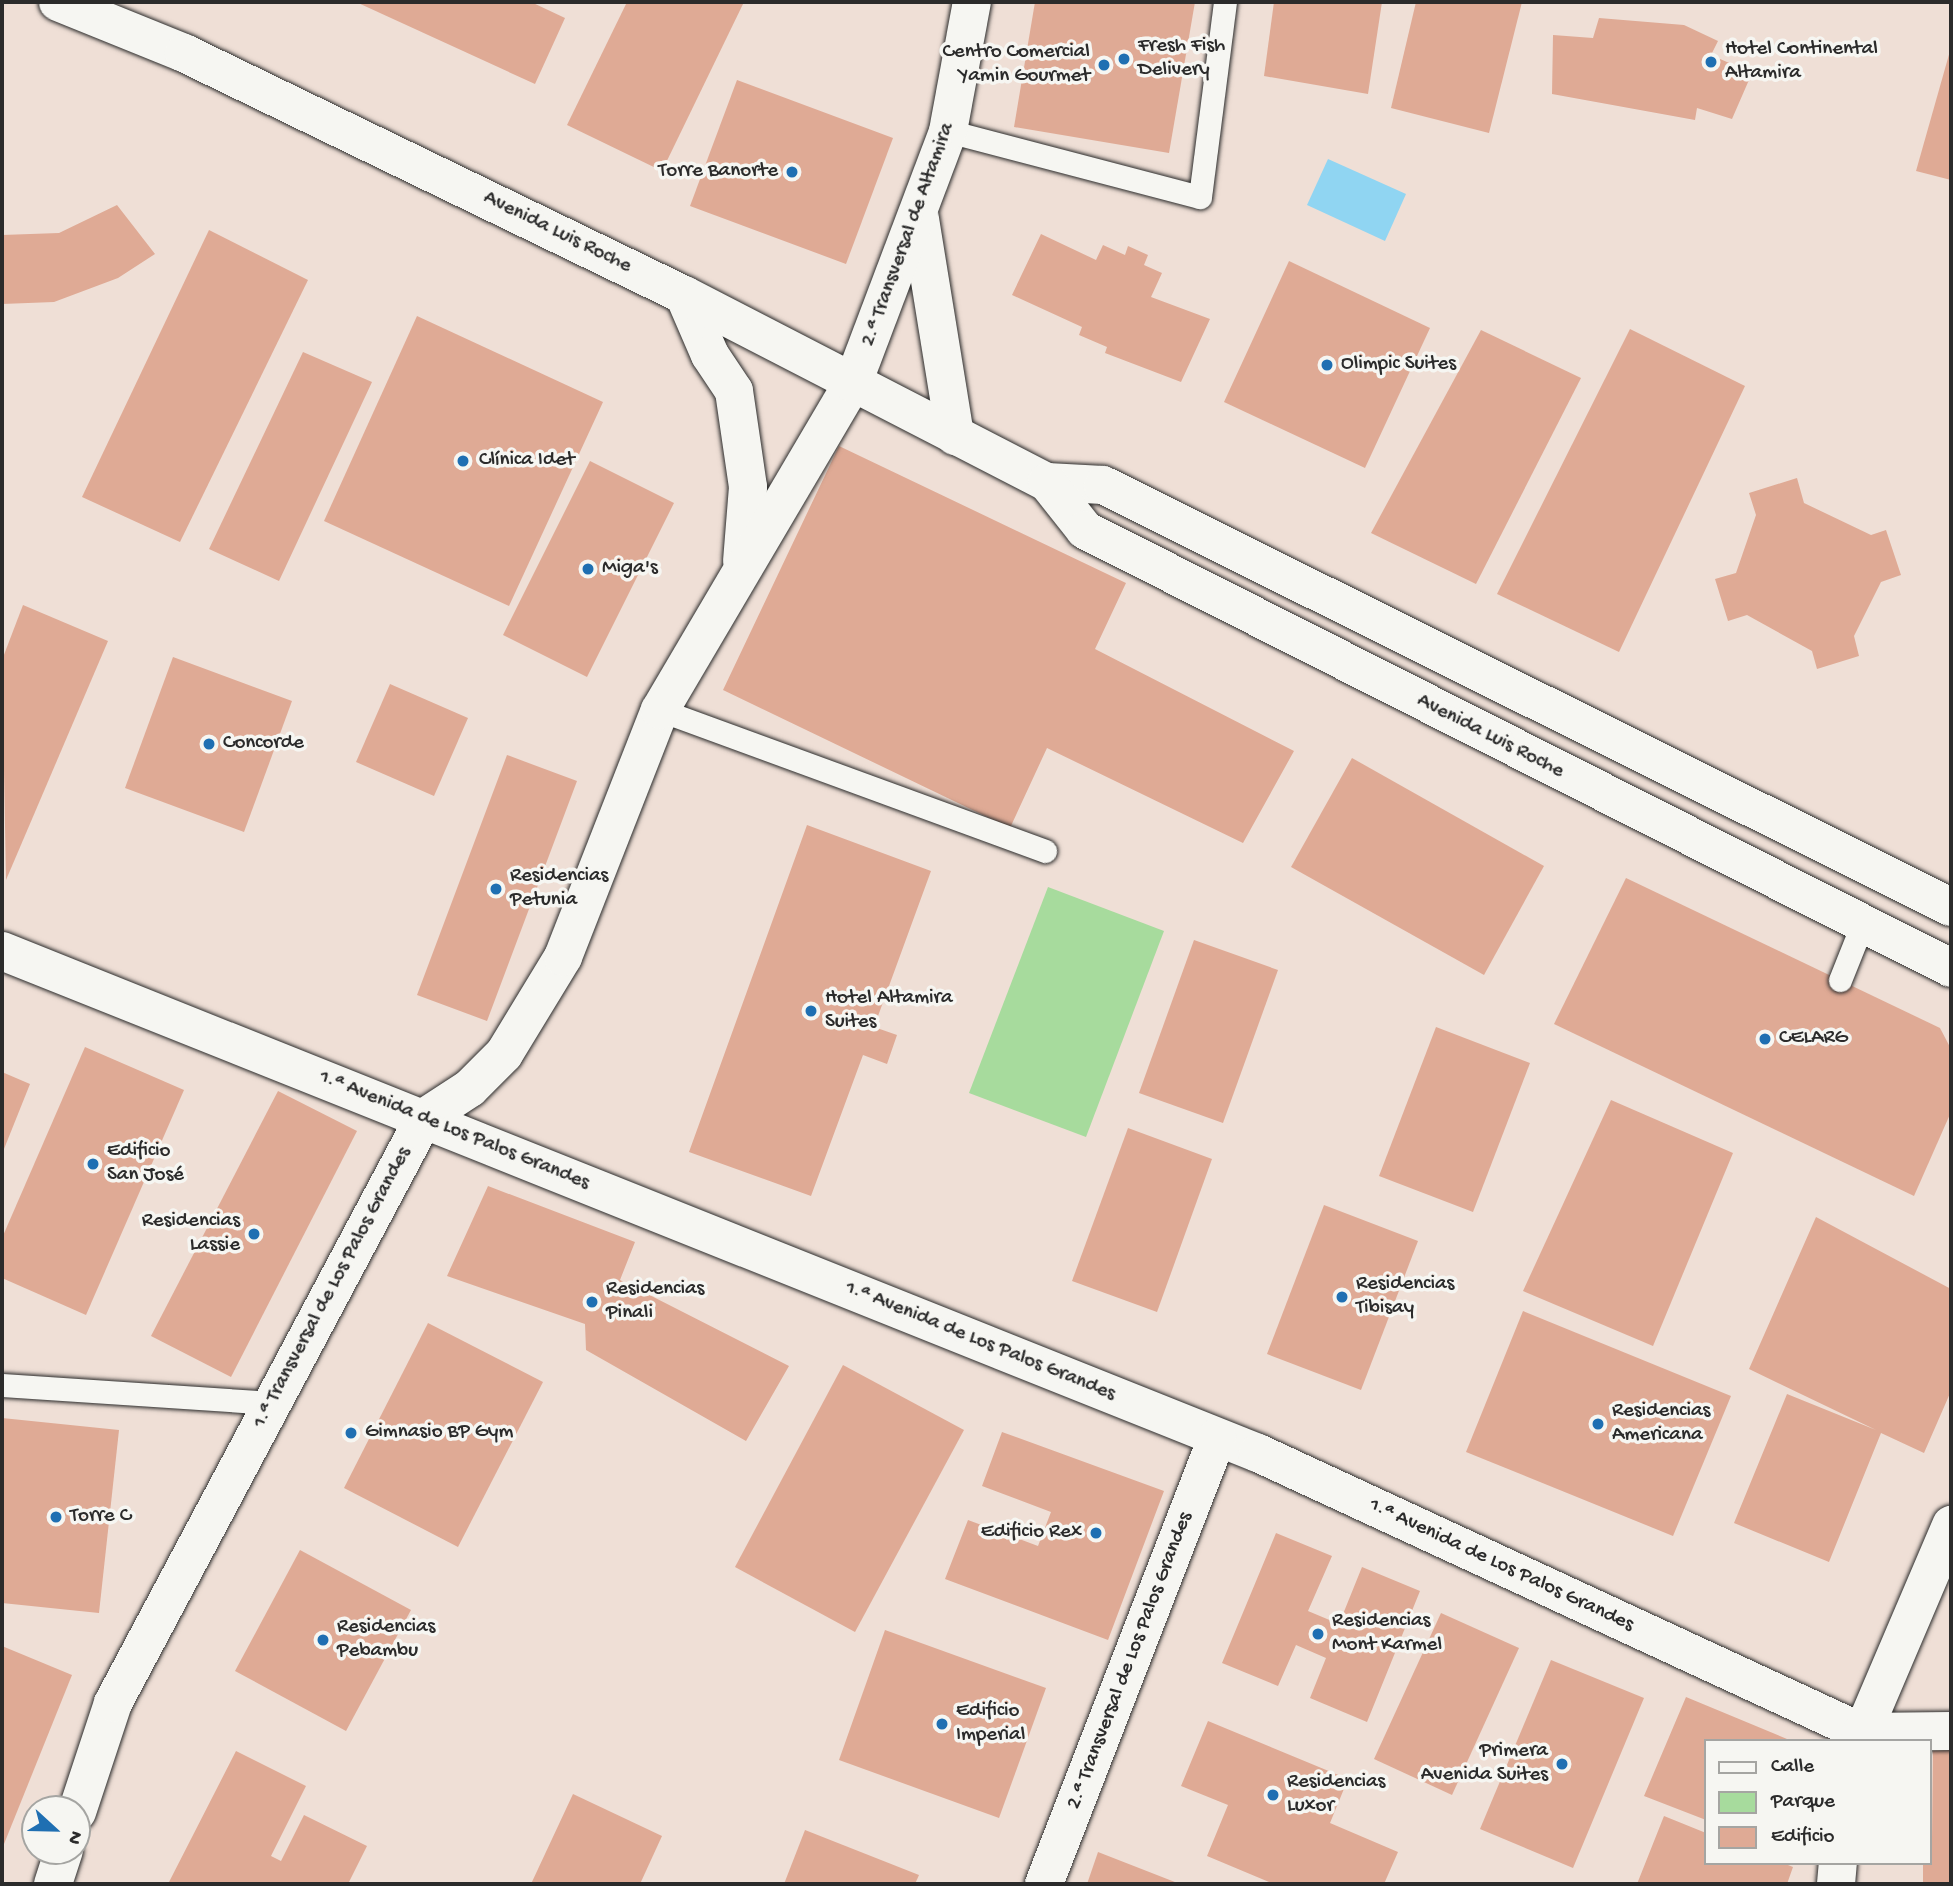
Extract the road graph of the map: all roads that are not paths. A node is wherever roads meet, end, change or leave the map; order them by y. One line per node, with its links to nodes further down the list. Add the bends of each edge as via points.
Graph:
1 (58, 2): 6 (street, Avenida Luis Roche, via 184,53)
2 (972, 2): 4 (street, 2.ª Transversal de Altamira)
3 (1224, 2): 4 (lane, via 1200,197)
4 (948, 131): 5 (street, 2.ª Transversal de Altamira)
5 (920, 217): 7 (street, 2.ª Transversal de Altamira); 8 (street)
6 (684, 295): 7 (street, Avenida Luis Roche); 10 (street, 1.ª Transversal de Los Palos Grandes, via 710,355 734,391 743,434 748,488)
7 (853, 383): 8 (street, Avenida Luis Roche); 10 (street, 1.ª Transversal de Los Palos Grandes)
8 (955, 436): 9 (street, Avenida Luis Roche)
9 (1046, 482): 13 (street, Avenida Luis Roche, via 1103,485); 14 (street, Avenida Luis Roche, via 1085,530)
10 (741, 570): 11 (street, 1.ª Transversal de Los Palos Grandes)
11 (660, 710): 12 (lane); 18 (street, 1.ª Transversal de Los Palos Grandes, via 563,957 504,1054 470,1088)
12 (1045, 851)
13 (1951, 907)
14 (1862, 925): 16 (street, Avenida Luis Roche); 17 (lane)
15 (2, 951): 18 (street, 1.ª Avenida de Los Palos Grandes)
16 (1951, 968)
17 (1840, 980)
18 (424, 1118): 21 (street, 1.ª Avenida de Los Palos Grandes); 25 (street, 1.ª Transversal de Los Palos Grandes, via 113,1703)
19 (2, 1385): 20 (lane)
20 (257, 1402)
21 (1217, 1437): 24 (street, 1.ª Avenida de Los Palos Grandes); 29 (street, 2.ª Transversal de Los Palos Grandes)
22 (1951, 1525): 24 (street)
23 (1951, 1731): 24 (street, 1.ª Avenida de Los Palos Grandes)
24 (1860, 1736)
25 (83, 1795)
26 (59, 1865): 28 (street)
27 (1839, 1865): 30 (street)
28 (53, 1884)
29 (1044, 1884)
30 (1836, 1884)

